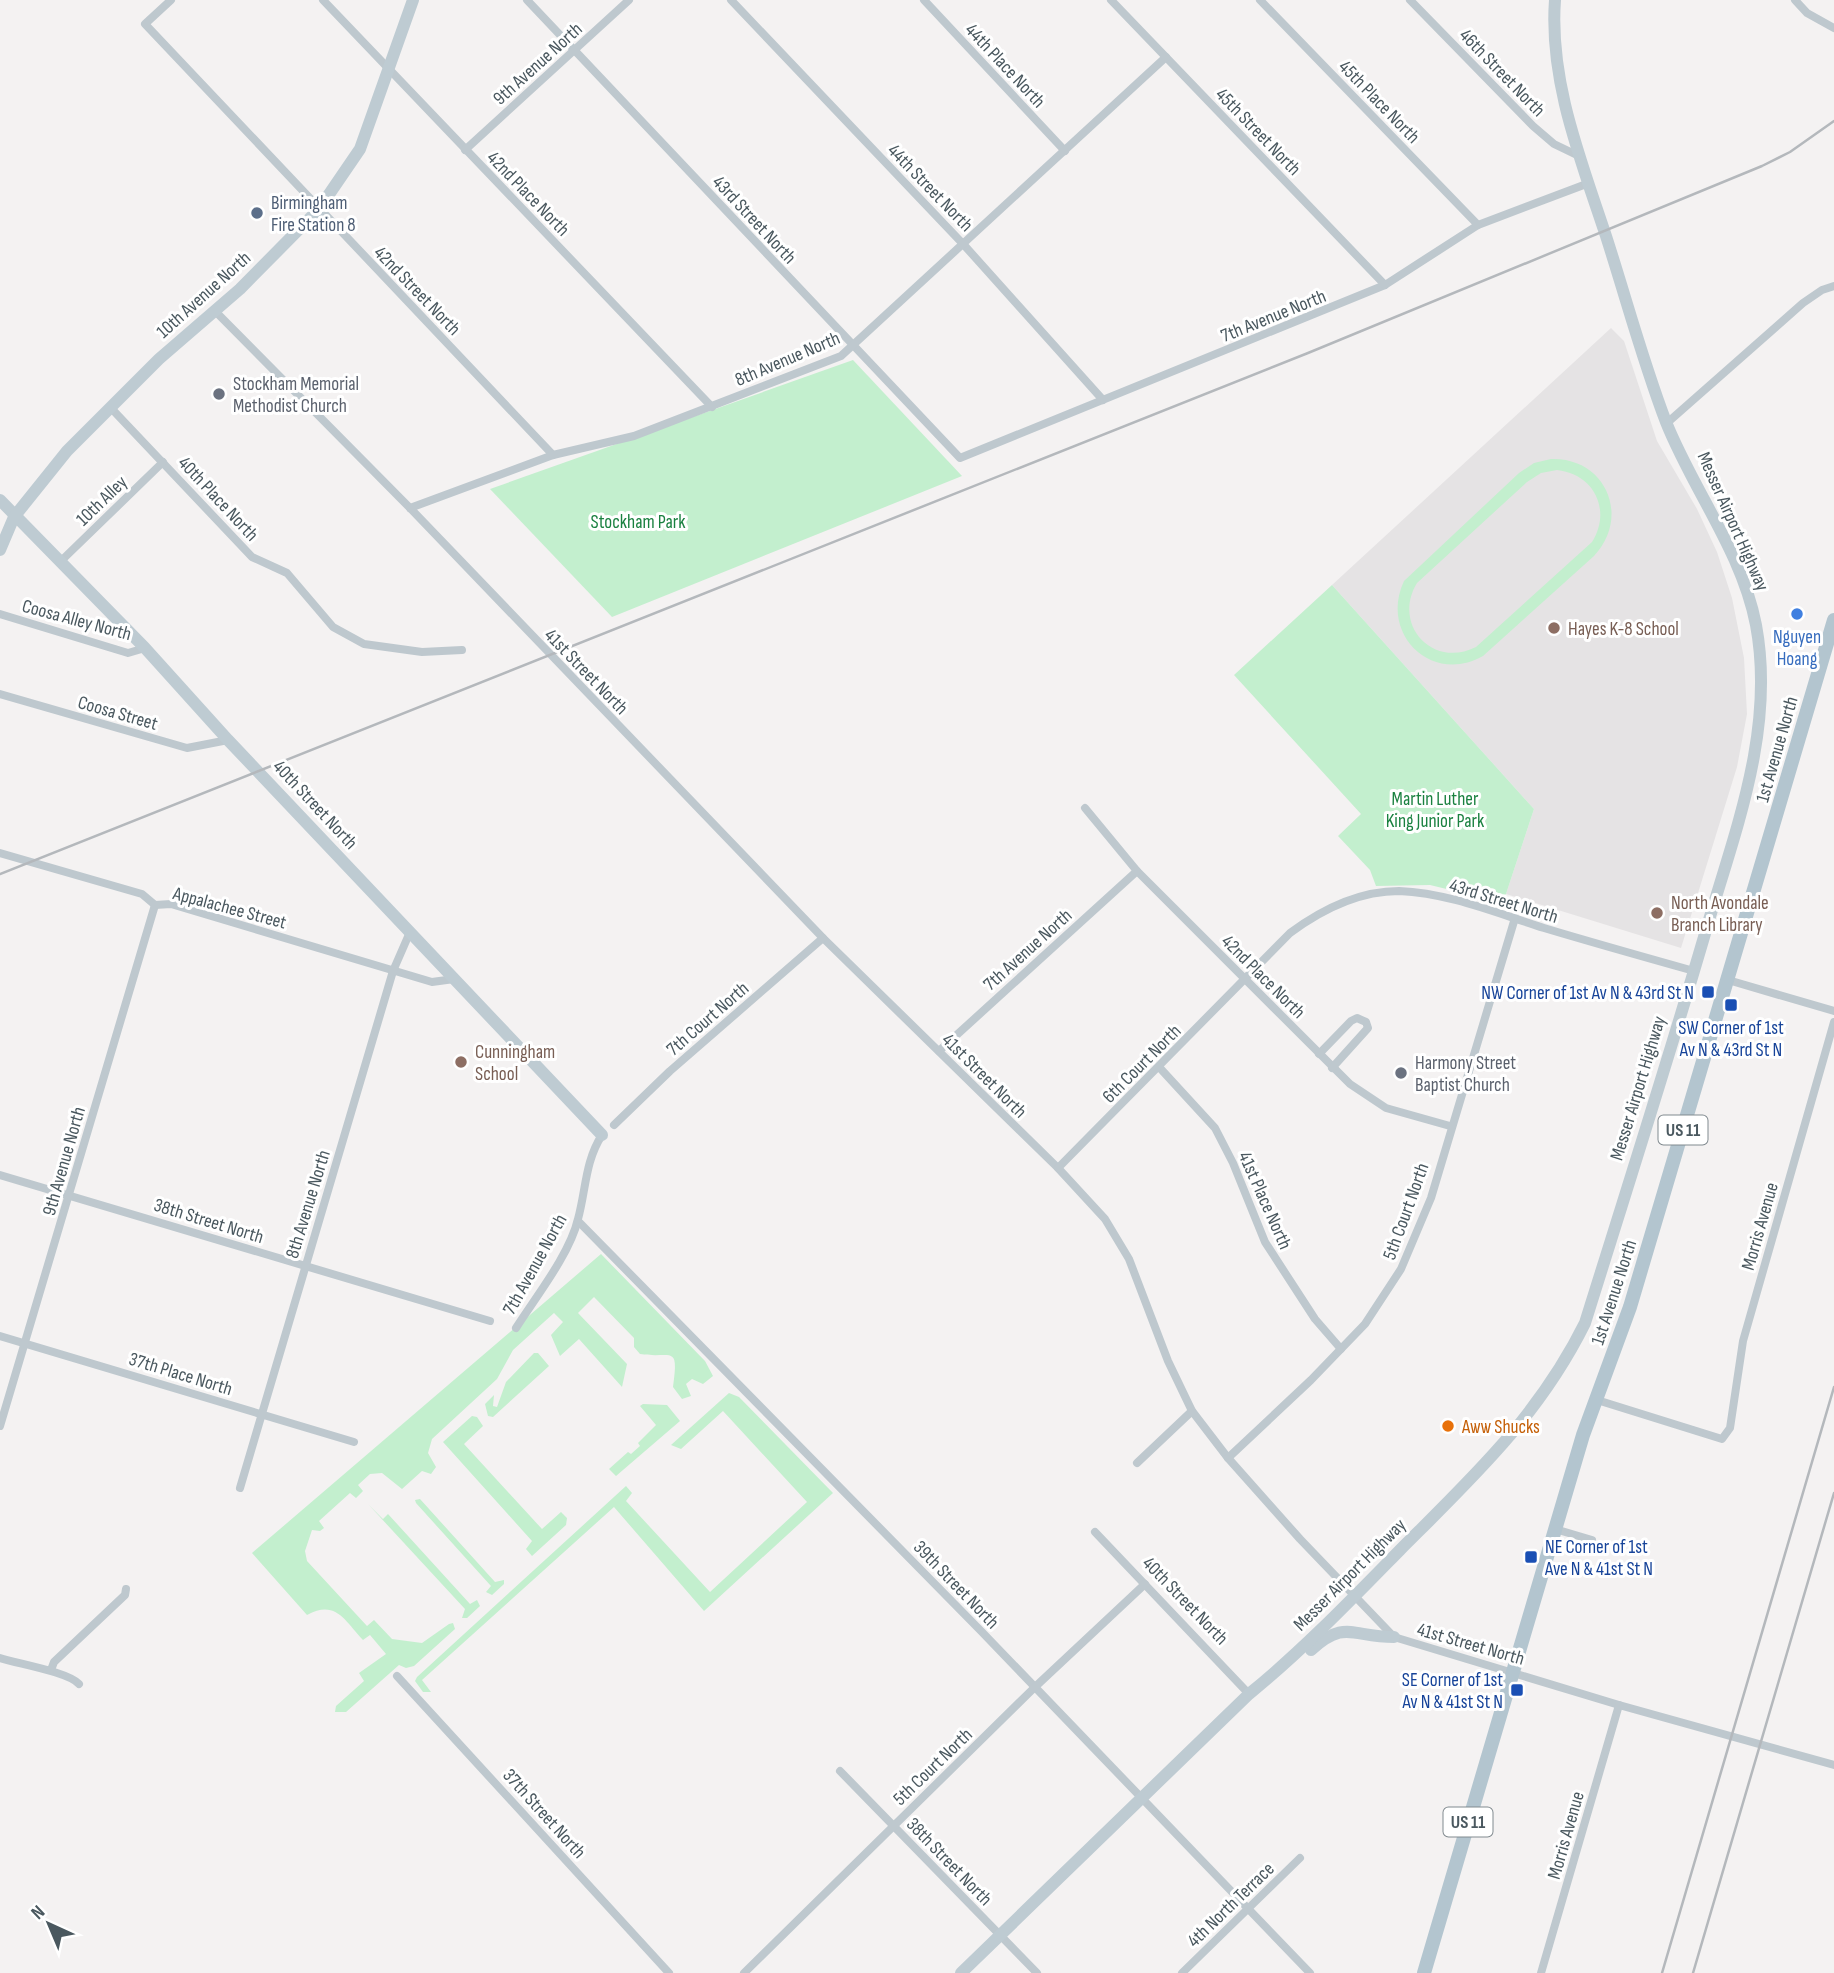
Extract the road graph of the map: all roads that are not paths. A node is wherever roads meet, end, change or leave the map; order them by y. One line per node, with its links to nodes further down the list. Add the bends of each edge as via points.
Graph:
1 (171, 0): 21 (street, 42nd Street North, via 145,24)
2 (323, 0): 16 (street, 42nd Place North)
3 (413, 0): 16 (main road, 10th Avenue North)
4 (527, 0): 14 (street, 43rd Street North)
5 (629, 0): 14 (street, 9th Avenue North)
6 (731, 0): 23 (street, 44th Street North)
7 (924, 0): 18 (street, 44th Place North)
8 (1111, 0): 15 (street, 45th Street North)
9 (1260, 0): 22 (street, 45th Place North)
10 (1410, 0): 19 (street, 46th Street North, via 1533,126 1554,144)
11 (1555, 0): 19 (main road, Messer Airport Highway, via 1554,43 1562,93)
12 (1795, 0): 13 (street, via 1807,13)
13 (1834, 28)
14 (575, 51): 17 (street, 9th Avenue North); 27 (street, 43rd Street North)
15 (1166, 57): 18 (street, 8th Avenue North); 24 (street, 45th Street North)
16 (390, 71): 17 (street, 42nd Place North); 21 (main road, 10th Avenue North, via 360,149)
17 (466, 150): 30 (street, 42nd Place North)
18 (1065, 151): 23 (street, 8th Avenue North)
19 (1581, 157): 20 (main road, Messer Airport Highway)
20 (1589, 183): 22 (street, 7th Avenue North); 31 (main road, Messer Airport Highway)
21 (319, 209): 26 (main road, 10th Avenue North); 32 (street, 42nd Street North)
22 (1478, 225): 24 (street, 7th Avenue North)
23 (964, 245): 27 (street, 8th Avenue North); 28 (street, 44th Street North)
24 (1385, 285): 28 (street, 7th Avenue North)
25 (1834, 286): 31 (street, via 1803,303)
26 (216, 312): 29 (main road, 10th Avenue North); 36 (street, 41st Street North)
27 (854, 347): 30 (street, 8th Avenue North); 33 (street, 43rd Street North)
28 (1103, 400): 33 (street, 7th Avenue North)
29 (110, 407): 34 (street, 40th Place North); 37 (main road, 10th Avenue North, via 46,475)
30 (712, 407): 32 (street, 8th Avenue North, via 634,436)
31 (1667, 423): 55 (main road, Messer Airport Highway, via 1749,596 1761,668 1753,765)
32 (553, 455): 36 (street, 8th Avenue North)
33 (960, 458)
34 (163, 462): 40 (street, 10th Alley); 44 (street, 40th Place North, via 252,557 287,573 333,627 365,644 422,652)
35 (0, 500): 37 (main road, 40th Street North)
36 (410, 508): 53 (street, 41st Street North)
37 (14, 517): 38 (main road, 10th Avenue North); 40 (main road, 40th Street North)
38 (2, 533): 39 (main road, 10th Avenue North)
39 (0, 550)
40 (61, 561): 43 (main road, 40th Street North)
41 (0, 614): 43 (street, Coosa Alley North, via 128,653)
42 (1834, 620): 58 (main road, 1st Avenue North / US 11)
43 (145, 648): 46 (main road, 40th Street North)
44 (462, 650)
45 (0, 694): 46 (street, Coosa Street, via 187,748)
46 (228, 740): 52 (main road, 40th Street North)
47 (1085, 808): 49 (street, 42nd Place North)
48 (0, 853): 50 (street, Appalachee Street, via 142,894)
49 (1137, 871): 56 (street, 42nd Place North); 61 (street, 7th Avenue North)
50 (155, 905): 54 (street, Appalachee Street, via 171,904); 70 (street, 9th Avenue North)
51 (1515, 919): 55 (street, 43rd Street North); 56 (street, 43rd Street North, via 1455,898 1396,891 1346,901 1314,915 1290,933); 66 (street, 5th Court North)
52 (410, 932): 54 (street, 8th Avenue North); 57 (main road, 40th Street North)
53 (823, 938): 61 (street, 41st Street North); 65 (street, 7th Court North)
54 (393, 971): 57 (street, Appalachee Street, via 432,982); 72 (street, 8th Avenue North)
55 (1694, 971): 91 (main road, Messer Airport Highway, via 1585,1323 1566,1363 1478,1475)
56 (1244, 978): 62 (street, 42nd Place North); 63 (street, 6th Court North)
57 (454, 979): 67 (main road, 40th Street North)
58 (1728, 979): 59 (street); 78 (main road, 1st Avenue North / US 11, via 1630,1307)
59 (1834, 1011)
60 (1834, 1022): 78 (street, Morris Avenue, via 1743,1341 1730,1428 1721,1439)
61 (939, 1051): 68 (street, 41st Street North)
62 (1319, 1054): 64 (street, 42nd Place North); 64 (street, via 1351,1021 1366,1022 1365,1035)
63 (1159, 1068): 68 (street, 6th Court North); 77 (street, 41st Place North, via 1215,1128 1265,1242 1315,1319)
64 (1332, 1068): 66 (street, 42nd Place North, via 1386,1108)
65 (614, 1125)
66 (1450, 1126): 77 (street, 5th Court North, via 1411,1251 1386,1296)
67 (602, 1135): 71 (street, 7th Avenue North, via 583,1186)
68 (1058, 1168): 79 (street, 41st Street North, via 1105,1219 1129,1259)
69 (0, 1175): 70 (street, 38th Street North)
70 (69, 1195): 72 (street, 38th Street North); 76 (street, 9th Avenue North)
71 (578, 1221): 74 (street, 7th Avenue North); 99 (street, 39th Street North)
72 (305, 1265): 73 (street, 38th Street North); 80 (street, 8th Avenue North)
73 (490, 1321)
74 (516, 1328)
75 (0, 1336): 76 (street, 37th Place North)
76 (25, 1343): 80 (street, 37th Place North); 81 (street, 9th Avenue North)
77 (1341, 1349): 83 (street, 5th Court North)
78 (1597, 1401): 86 (main road, 1st Avenue North / US 11)
79 (1192, 1411): 83 (street, 41st Street North); 84 (street)
80 (262, 1413): 82 (street, 37th Place North); 85 (street, 8th Avenue North)
81 (0, 1426)
82 (354, 1441)
83 (1228, 1458): 91 (street, 41st Street North)
84 (1137, 1463)
85 (240, 1488)
86 (1555, 1529): 88 (street); 96 (main road, 1st Avenue North / US 11)
87 (1095, 1532): 89 (street, 40th Street North)
88 (1592, 1540)
89 (1145, 1584): 99 (street, 5th Court North); 100 (street, 40th Street North)
90 (125, 1589): 95 (street, via 125,1595)
91 (1354, 1596): 92 (street, 41st Street North); 94 (main road, Messer Airport Highway)
92 (1394, 1637): 94 (main road, via 1367,1637 1343,1630 1329,1633 1298,1662); 96 (street, 41st Street North)
93 (0, 1658): 95 (street)
94 (1281, 1668): 100 (main road, Messer Airport Highway)
95 (51, 1670): 98 (street)
96 (1513, 1671): 101 (street, 41st Street North); 117 (main road, 1st Avenue North / US 11)
97 (397, 1676): 110 (street, 37th Street North)
98 (79, 1684)
99 (1035, 1687): 104 (street, 39th Street North); 105 (street, 5th Court North)
100 (1249, 1693): 104 (main road, Messer Airport Highway)
101 (1619, 1705): 102 (street, 41st Street North); 118 (street, Morris Avenue)
102 (1834, 1765)
103 (840, 1771): 105 (street, 38th Street North)
104 (1141, 1797): 107 (street, 39th Street North); 108 (main road, Messer Airport Highway)
105 (894, 1825): 108 (street, 38th Street North); 111 (street, 5th Court North)
106 (1300, 1858): 107 (street, 4th North Terrace)
107 (1248, 1908): 109 (street, 39th Street North); 114 (street, 4th North Terrace)
108 (1000, 1935): 112 (main road, Messer Airport Highway); 113 (street, 38th Street North)
109 (1302, 1964): 115 (street); 116 (street, 39th Street North)
110 (668, 1973)
111 (744, 1973)
112 (961, 1973)
113 (1037, 1973)
114 (1182, 1973)
115 (1293, 1973)
116 (1310, 1973)
117 (1424, 1973)
118 (1541, 1973)

